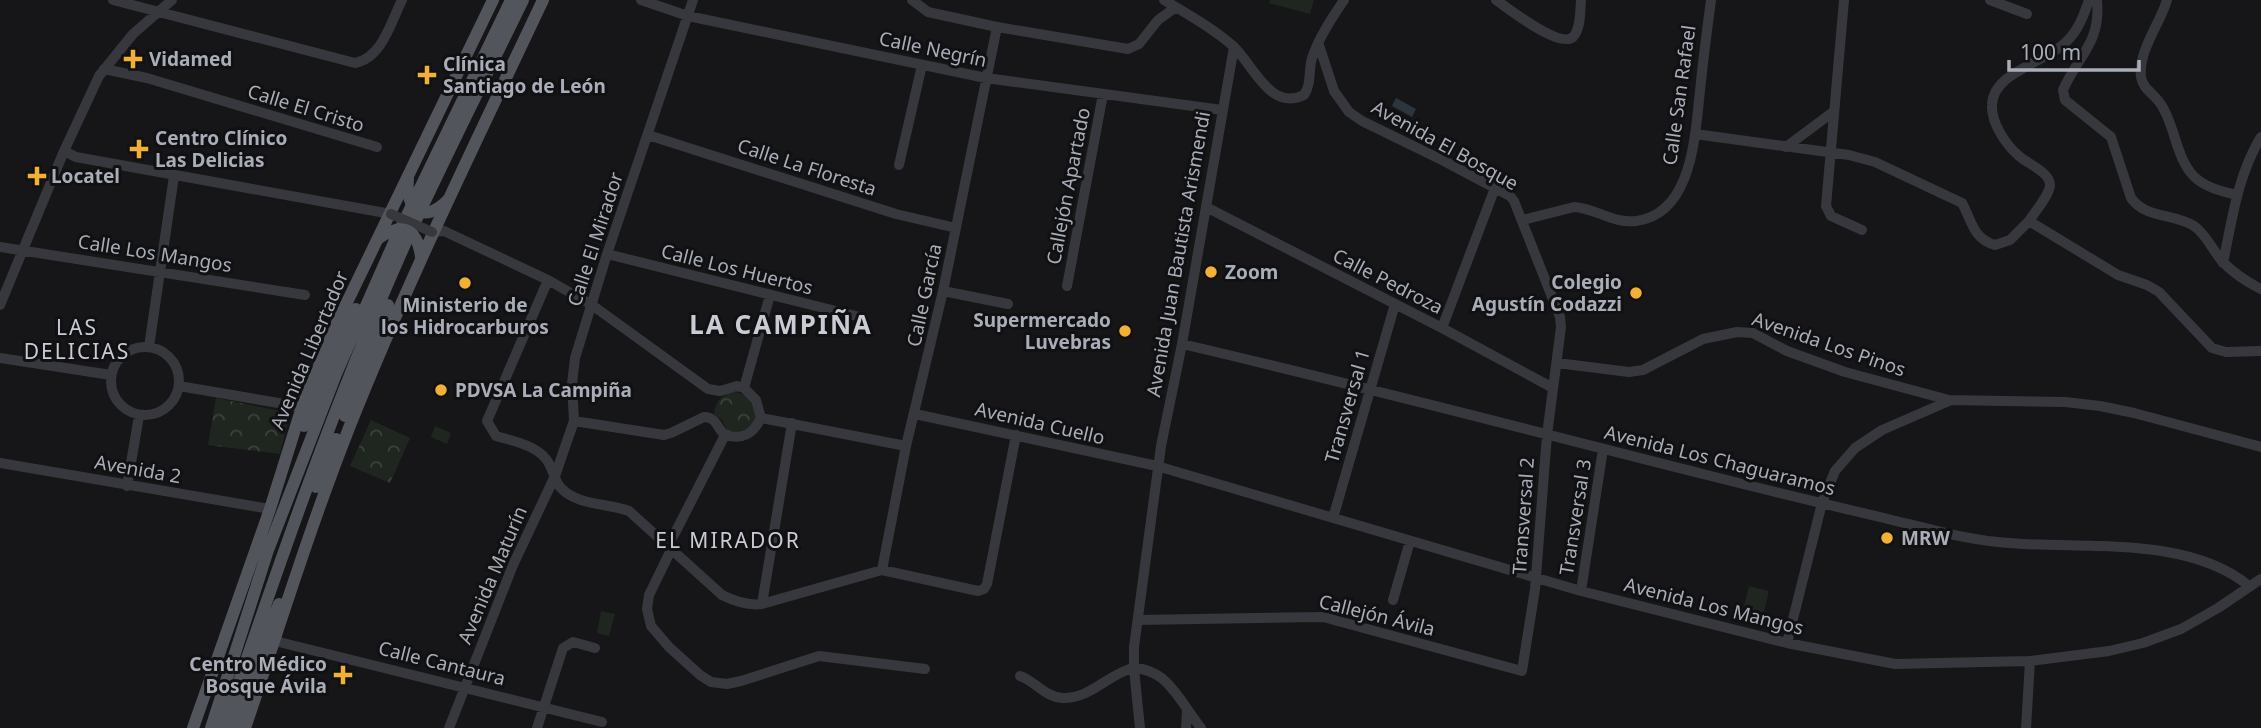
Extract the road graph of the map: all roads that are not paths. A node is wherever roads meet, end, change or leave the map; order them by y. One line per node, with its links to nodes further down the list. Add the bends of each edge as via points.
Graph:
1 (113, 0): 21 (street)
2 (172, 0): 21 (street)
3 (402, 0): 21 (street, via 374,53 349,62)
4 (493, 0): 43 (main road, Avenida Libertador)
5 (511, 0): 55 (main road, Avenida Libertador)
6 (523, 0): 59 (main road)
7 (641, 0): 23 (street, Calle Negrín)
8 (693, 0): 23 (street, Calle El Mirador)
9 (912, 0): 24 (street, via 928,12)
10 (1344, 0): 25 (street)
11 (1496, 0): 12 (street, via 1566,41 1577,29)
12 (1581, 0)
13 (1711, 0): 33 (street, Calle San Rafael)
14 (1844, 0): 32 (street)
15 (1990, 0): 22 (street)
16 (2089, 0): 50 (street, via 2066,42 2006,79 1994,96 1993,112 2003,136 2050,184)
17 (2097, 0): 61 (street, via 2096,32 2062,95 2112,137 2137,206 2196,227)
18 (2167, 0): 45 (street, via 2146,48 2141,78 2160,103 2181,159 2193,177 2205,186)
19 (543, 1): 46 (main road)
20 (1170, 2): 24 (street, via 1139,44 1128,50); 26 (street)
21 (157, 13): 28 (street)
22 (2027, 14)
23 (688, 16): 27 (street, Calle Negrín); 34 (street, Calle El Mirador)
24 (997, 27): 29 (street, Calle García)
25 (1319, 45): 26 (street, via 1312,59 1309,88 1304,95 1290,99 1266,88); 44 (street, Avenida El Bosque, via 1334,91 1349,112)
26 (1234, 47): 31 (street, Avenida Juan Bautista Arismendi)
27 (922, 65): 29 (street, Calle Negrín); 41 (street)
28 (104, 69): 36 (street, Calle El Cristo); 38 (street)
29 (986, 78): 30 (street, Calle Negrín); 51 (street, Calle García)
30 (1103, 93): 31 (street, Calle Negrín); 64 (street, Callejón Apartado)
31 (1222, 110): 47 (street, Avenida Juan Bautista Arismendi)
32 (1833, 111): 37 (street); 40 (street)
33 (1695, 134): 37 (street); 49 (street, Calle San Rafael, via 1683,182 1661,212 1636,221 1574,207)
34 (648, 135): 51 (street, Calle La Floresta, via 896,214); 58 (street, Calle El Mirador)
35 (2261, 137): 39 (street)
36 (377, 147)
37 (1786, 147): 40 (street)
38 (64, 151): 42 (street); 57 (street)
39 (2257, 151): 45 (street)
40 (1832, 152): 50 (street, via 1875,162 1962,203 1970,223 1987,243 2010,240); 52 (street, via 1827,211)
41 (900, 165)
42 (174, 176): 48 (street); 62 (street)
43 (408, 179): 46 (main road, bridge, via 407,196 417,210 428,213); 48 (main road, Avenida Libertador)
44 (1495, 188): 49 (street, Avenida El Bosque, via 1510,196); 74 (street)
45 (2237, 195): 61 (street)
46 (448, 200): 53 (main road)
47 (1206, 207): 70 (street, Calle Pedroza); 75 (street, Avenida Juan Bautista Arismendi)
48 (391, 214): 53 (street, bridge); 54 (main road, Avenida Libertador)
49 (1523, 220): 79 (street, Avenida El Bosque, via 1560,317)
50 (2029, 221): 77 (street, via 2118,275 2159,292 2212,348)
51 (956, 228): 66 (street, Calle García)
52 (1862, 230)
53 (432, 232): 60 (main road); 63 (street, via 444,231)
54 (379, 238): 60 (main road, bridge, via 391,230 409,231 418,241); 86 (main road, Avenida Libertador)
55 (396, 238): 98 (main road, via 379,263); 133 (main road, Avenida Libertador, via 336,374 273,537)
56 (0, 247): 57 (street, Calle Los Mangos)
57 (24, 250): 62 (street, Calle Los Mangos); 71 (street)
58 (607, 254): 68 (street, Calle Los Huertos); 72 (street, Calle El Mirador)
59 (400, 256): 110 (main road, via 387,307 309,505); 134 (main road, via 281,557)
60 (421, 257): 110 (main road, via 349,427)
61 (2223, 263): 65 (street)
62 (160, 271): 67 (street, Calle Los Mangos); 76 (street)
63 (548, 280): 72 (street); 101 (street, via 487,421 496,436 530,447 546,458)
64 (1067, 286)
65 (2261, 289)
66 (943, 291): 69 (street); 87 (street, Calle García)
67 (305, 295)
68 (771, 295): 73 (street, Calle Los Huertos); 82 (street)
69 (1008, 304)
70 (1395, 304): 74 (street, Calle Pedroza); 83 (street, Transversal 1)
71 (0, 305)
72 (592, 305): 82 (street, via 708,389); 90 (street, Calle El Mirador, via 575,358)
73 (860, 317)
74 (1442, 328): 84 (street, Calle Pedroza)
75 (1182, 344): 83 (street, Avenida Los Chaguaramos); 100 (street, Avenida Juan Bautista Arismendi)
76 (149, 347): 80 (street, via 124,354); 81 (street, via 169,356)
77 (2261, 352)
78 (0, 358): 80 (street)
79 (1557, 363): 84 (street, Transversal 2); 85 (street, Avenida Los Pinos, via 1643,370 1703,339 1753,333 1845,372)
80 (111, 375): 88 (street, via 117,401)
81 (179, 386): 86 (street); 88 (street, via 166,409)
82 (744, 388): 89 (street, via 756,400)
83 (1370, 388): 94 (street, Avenida Los Chaguaramos); 105 (street, Transversal 1)
84 (1553, 388): 94 (street, Transversal 2)
85 (1949, 400): 96 (street, Avenida Los Pinos, via 2100,406); 103 (street, via 1896,423 1855,448 1835,471)
86 (302, 407): 98 (main road, Avenida Libertador)
87 (915, 414): 93 (street, Avenida Cuello); 95 (street, Calle García)
88 (139, 416): 102 (street)
89 (761, 418): 91 (street); 92 (street, via 751,433 734,438)
90 (574, 421): 92 (street, via 663,435 709,417); 101 (street, Calle El Mirador)
91 (792, 423): 95 (street); 117 (street)
92 (725, 435): 106 (street, via 675,533 671,539)
93 (1016, 435): 100 (street, Avenida Cuello); 111 (street, via 984,589)
94 (1547, 435): 97 (street, Avenida Los Chaguaramos); 112 (street, Transversal 2)
95 (906, 446): 111 (street, Calle García)
96 (2261, 447)
97 (1602, 449): 103 (street, Avenida Los Chaguaramos); 115 (street, Transversal 3)
98 (286, 459): 104 (main road, Avenida Libertador)
99 (0, 463): 102 (street, Avenida 2)
100 (1157, 467): 105 (street, Avenida Los Mangos); 118 (street, Avenida Juan Bautista Arismendi)
101 (555, 476): 106 (street, via 560,488 570,494 629,511); 127 (street, Avenida Maturín)
102 (127, 486): 104 (street, Avenida 2)
103 (1822, 503): 114 (street, Avenida Los Chaguaramos, via 1974,539 2123,547 2203,560); 120 (street)
104 (270, 509): 108 (main road, Avenida Libertador)
105 (1333, 518): 107 (street, Avenida Los Mangos)
106 (661, 540): 109 (street)
107 (1410, 541): 112 (street, Avenida Los Mangos); 116 (street)
108 (256, 544): 131 (main road, Avenida Libertador); 132 (main road, via 249,587)
109 (671, 550): 117 (street, via 722,595); 123 (street, via 649,595 648,617 664,642 710,682 741,681 819,656)
110 (299, 561): 119 (main road); 135 (main road)
111 (882, 570): 117 (street)
112 (1536, 578): 115 (street, Avenida Los Mangos); 125 (street, Transversal 2)
113 (2261, 579): 114 (street, Avenida Los Mangos)
114 (2249, 586): 122 (street, Avenida Los Mangos, via 2162,637 2109,651)
115 (1581, 591): 120 (street, Avenida Los Mangos)
116 (1393, 600)
117 (762, 604)
118 (1138, 620): 124 (street, Avenida Juan Bautista Arismendi); 125 (street, Callejón Ávila, via 1324,617)
119 (275, 641): 127 (street, Calle Cantaura); 136 (main road)
120 (1787, 643): 122 (street, Avenida Los Mangos, via 1895,664)
121 (595, 648): 128 (street, via 573,642 563,648)
122 (2030, 661): 142 (street)
123 (925, 668)
124 (1134, 669): 126 (street, via 1067,698 1051,695); 129 (street, via 1165,680); 139 (street, Avenida Juan Bautista Arismendi)
125 (1522, 671)
126 (1020, 676)
127 (464, 686): 128 (street, Calle Cantaura); 137 (street, Avenida Maturín)
128 (543, 706): 130 (street, Calle Cantaura); 138 (street)
129 (1187, 710): 140 (street); 141 (street)
130 (602, 722)
131 (193, 728)
132 (205, 728)
133 (211, 728)
134 (223, 728)
135 (233, 728)
136 (245, 728)
137 (449, 728)
138 (537, 728)
139 (1140, 728)
140 (1186, 728)
141 (1201, 728)
142 (2026, 728)

